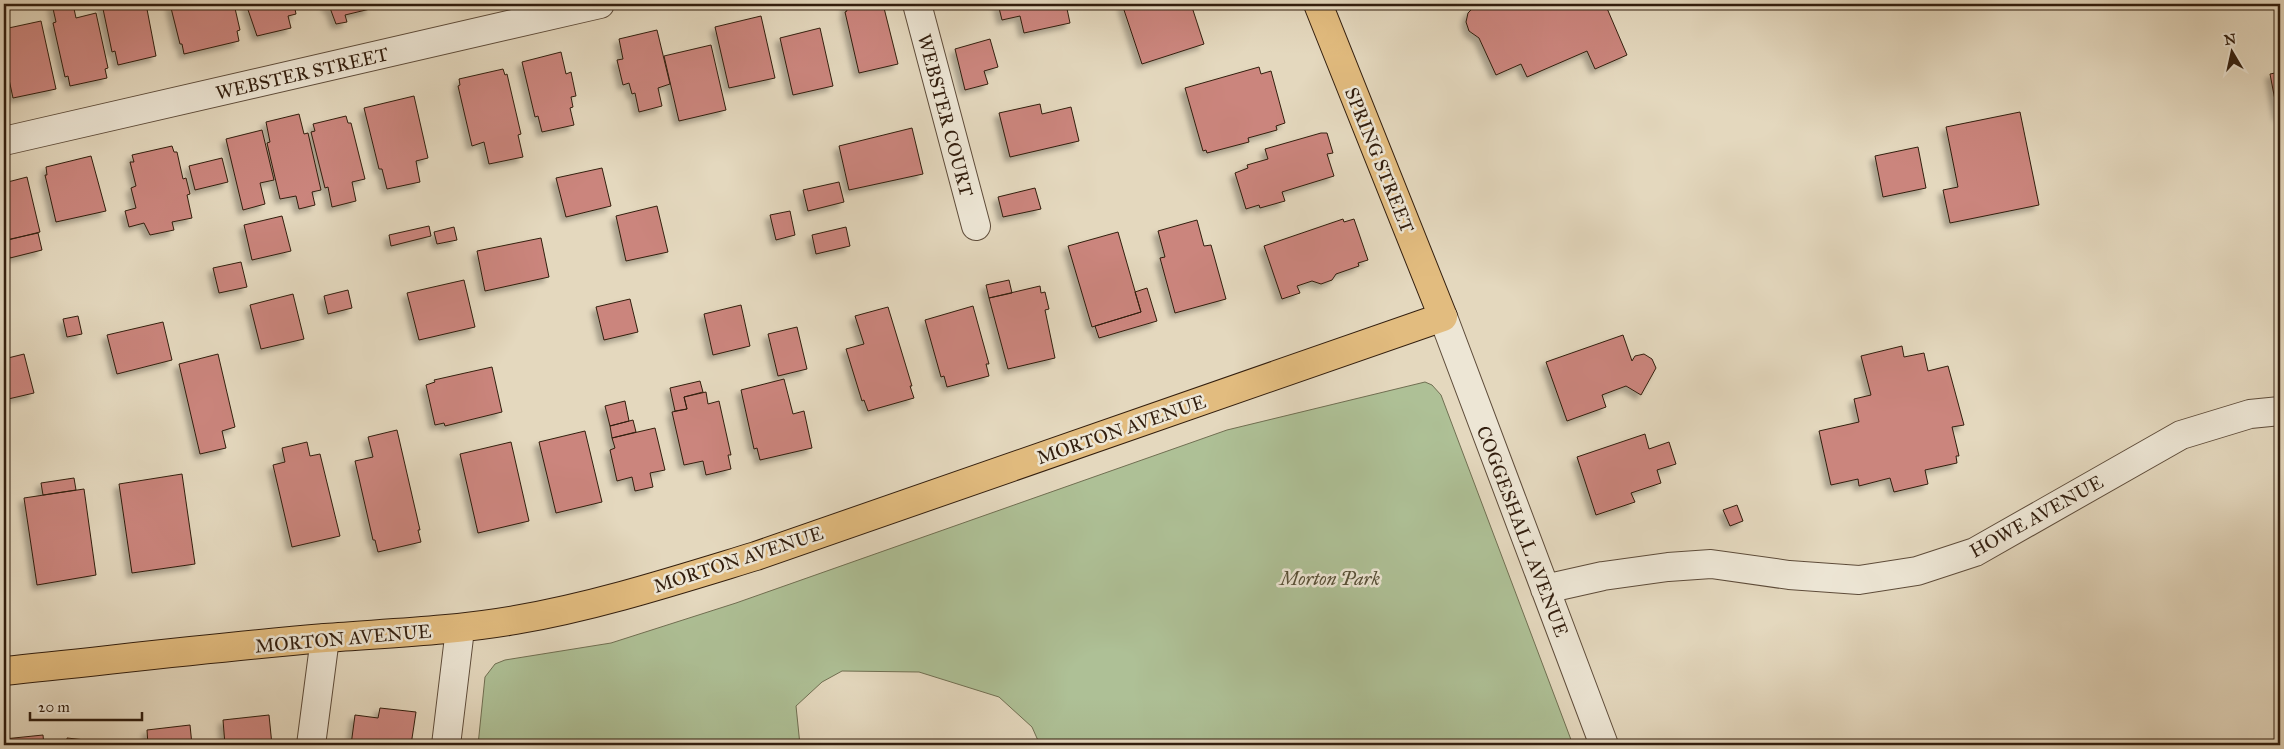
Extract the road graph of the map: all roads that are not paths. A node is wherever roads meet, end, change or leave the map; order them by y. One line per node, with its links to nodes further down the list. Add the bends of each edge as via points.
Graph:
1 (600, 4): 4 (street, WEBSTER STREET)
2 (917, 4): 5 (street, WEBSTER COURT)
3 (1318, 4): 6 (main road, SPRING STREET)
4 (4, 142)
5 (976, 226)
6 (1443, 317): 8 (street, COGGESHALL AVENUE); 9 (main road, MORTON AVENUE, via 756,556 576,606)
7 (2280, 411): 8 (street, HOWE AVENUE, via 2250,414 2181,435 1975,552 1917,571 1859,580 1712,564 1603,576)
8 (1545, 589): 14 (street, COGGESHALL AVENUE)
9 (460, 629): 10 (main road, MORTON AVENUE); 13 (street)
10 (325, 638): 11 (main road, MORTON AVENUE); 12 (street)
11 (4, 671)
12 (311, 745)
13 (446, 745)
14 (1604, 745)

